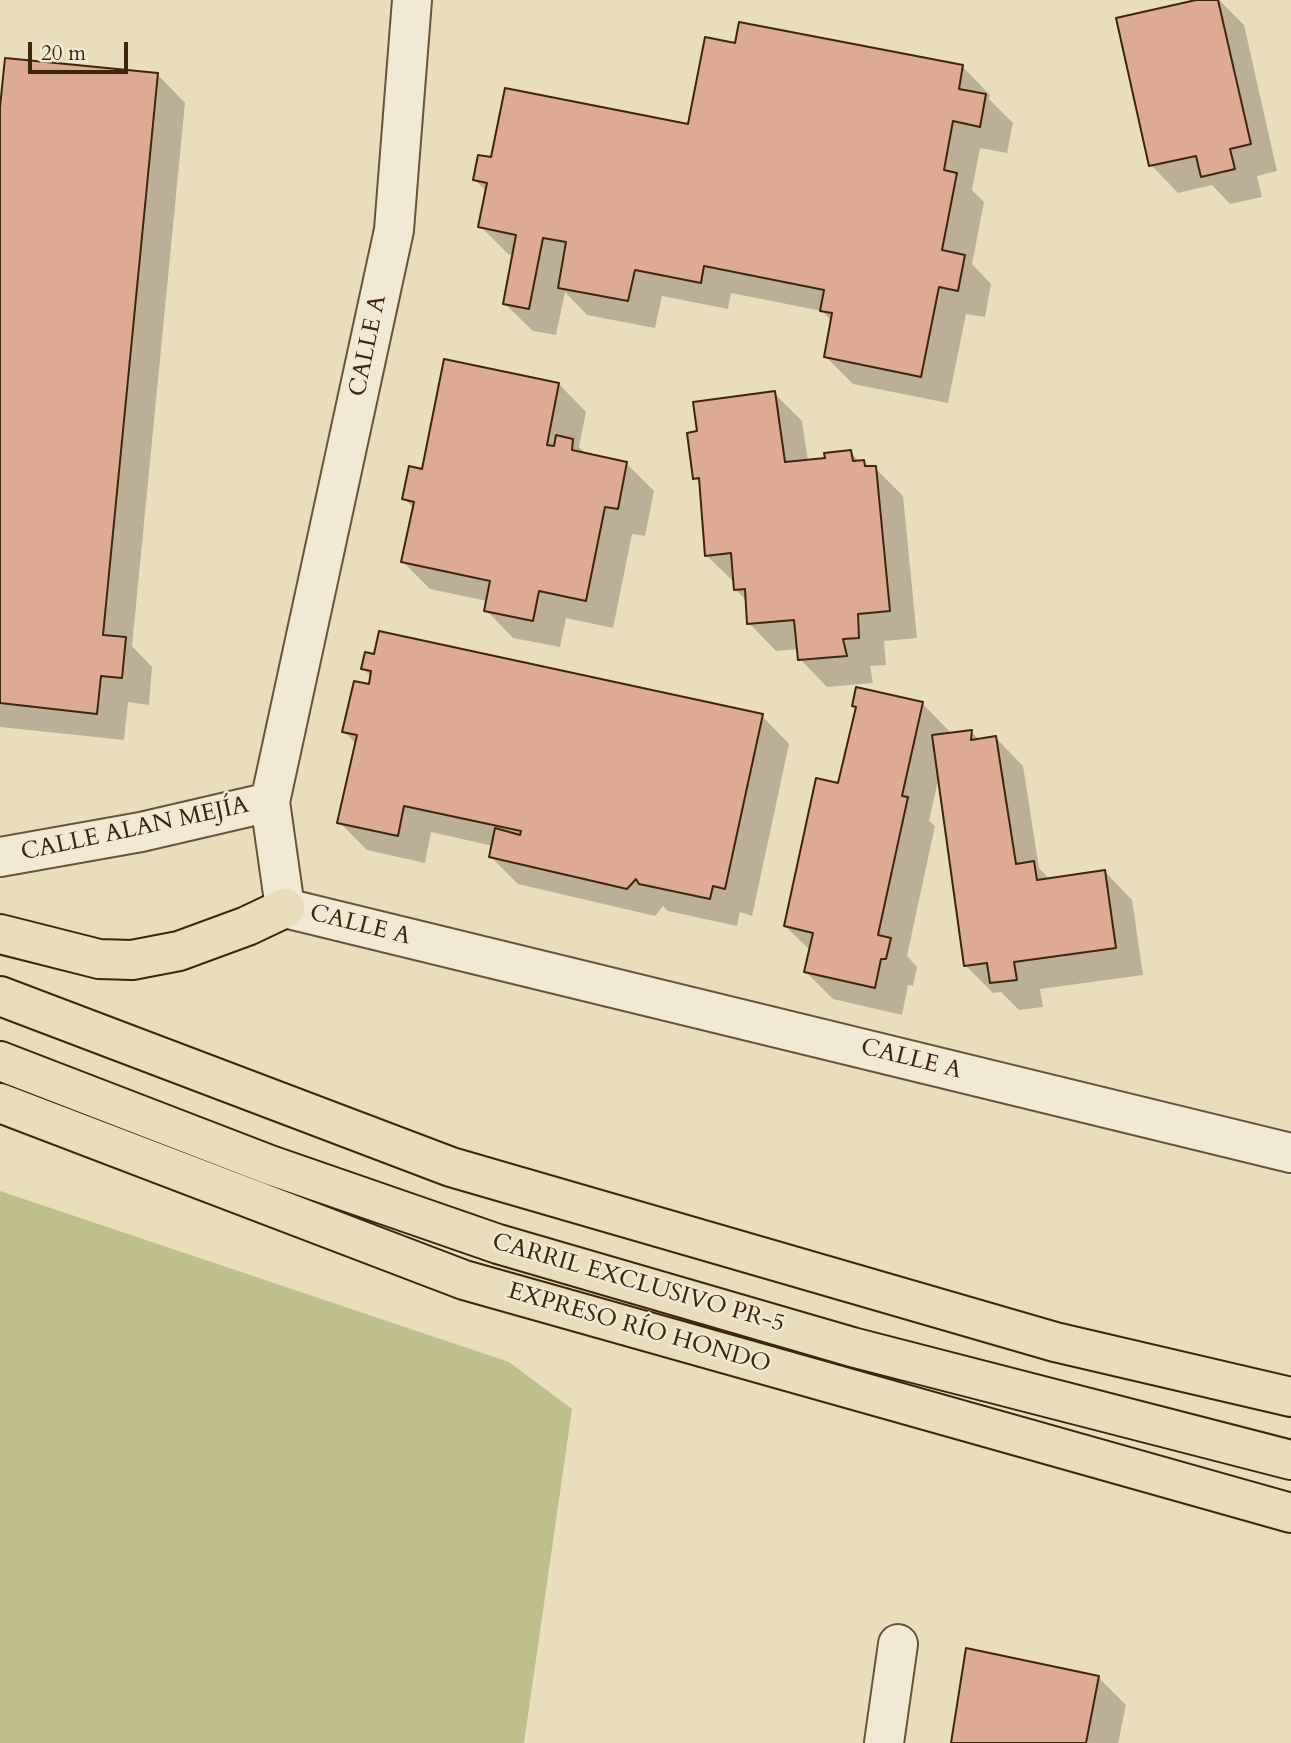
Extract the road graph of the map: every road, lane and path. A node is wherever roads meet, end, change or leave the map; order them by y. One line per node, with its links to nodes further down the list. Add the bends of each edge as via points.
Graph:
1 (412, 0): 2 (street, CALLE A, via 394,230)
2 (270, 802): 3 (street, CALLE ALAN MEJÍA, via 141,832); 4 (street, CALLE A)
3 (0, 857)
4 (285, 908): 5 (highway, via 179,951 132,960 99,959); 9 (street, CALLE A)
5 (0, 934)
6 (0, 996): 10 (highway, via 451,1167 1055,1342)
7 (0, 1061): 11 (highway, CARRIL EXCLUSIVO PR-5, via 270,1165 498,1244 852,1347)
8 (0, 1103): 12 (highway, EXPRESO RÍO HONDO, via 464,1280)
9 (1291, 1153)
10 (1291, 1397)
11 (1291, 1460)
12 (1291, 1513)
13 (898, 1644): 14 (street)
14 (884, 1743)

